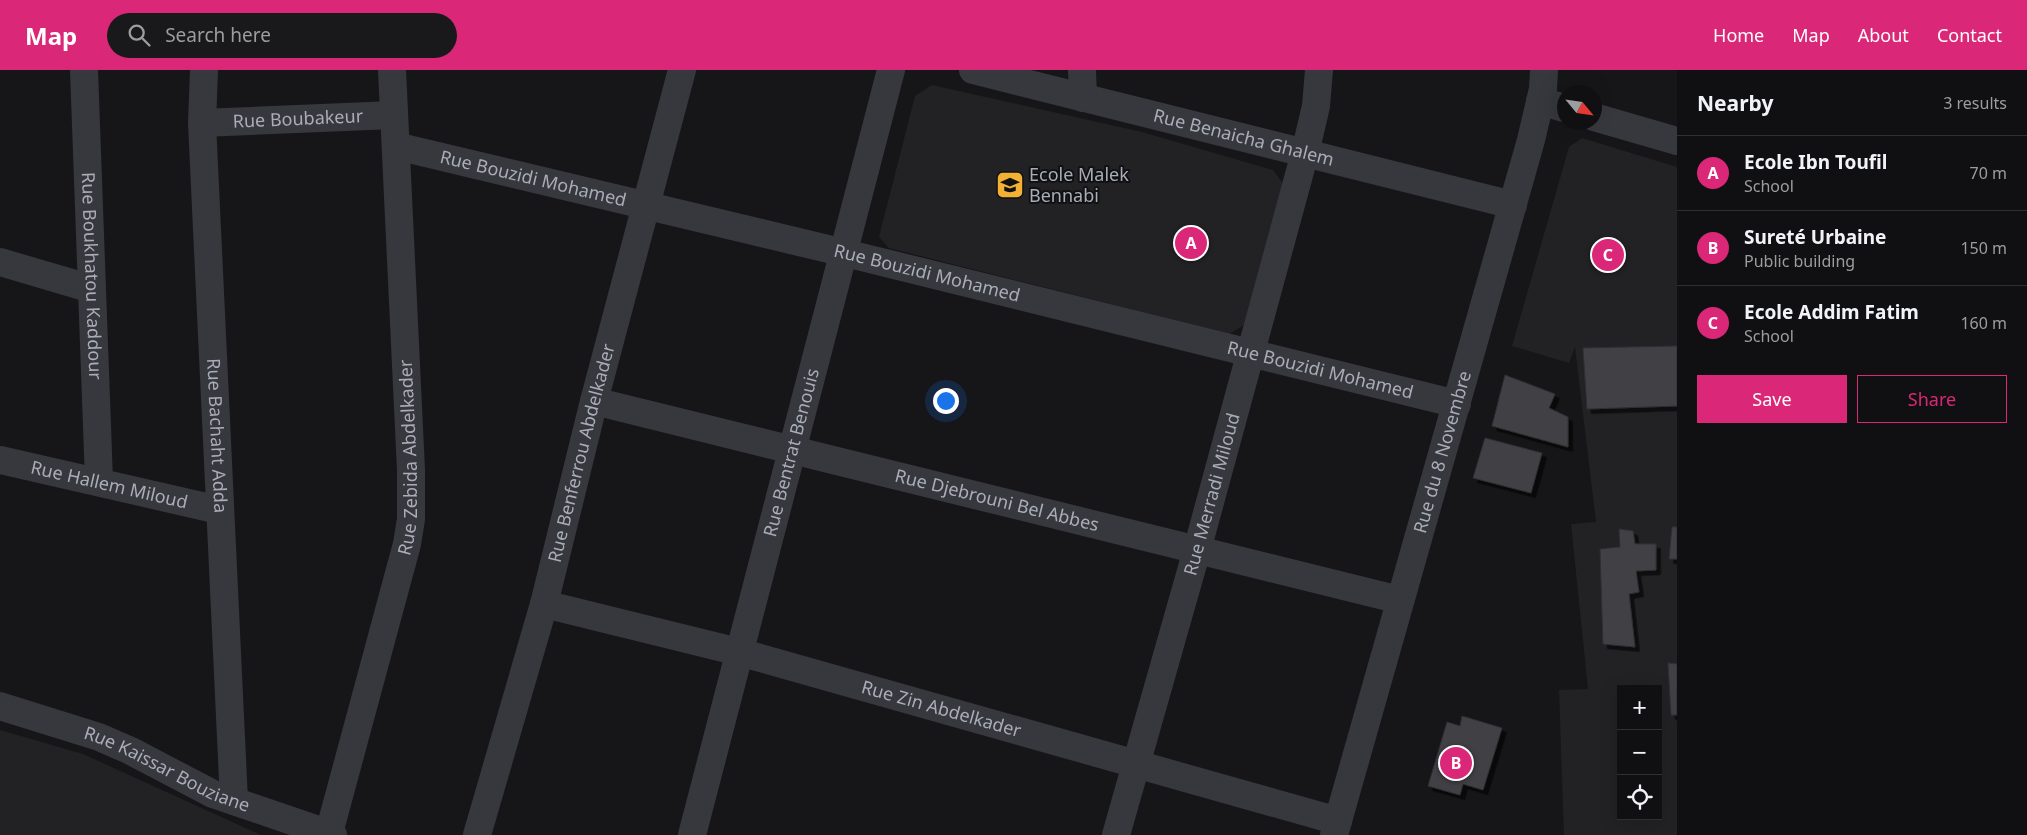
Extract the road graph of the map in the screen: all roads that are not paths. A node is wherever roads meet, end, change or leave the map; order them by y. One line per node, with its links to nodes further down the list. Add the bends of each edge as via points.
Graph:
1 (84, 70): 22 (street, Rue Boukhatou Kaddour)
2 (204, 70): 14 (street, Rue Bachaht Adda)
3 (392, 70): 12 (street, Rue Zebida Abdelkader)
4 (682, 70): 19 (street, Rue Benferrou Abdelkader)
5 (891, 70): 20 (street, Rue Bentrat Benouis)
6 (973, 70): 10 (street, Rue Benaicha Ghalem)
7 (1082, 70): 10 (street)
8 (1319, 70): 17 (street, Rue Merradi Miloud, via 1316,106)
9 (1544, 70): 11 (street, Rue du 8 Novembre)
10 (1083, 98): 17 (street, Rue Benaicha Ghalem)
11 (1552, 104): 18 (street, Rue du 8 Novembre)
12 (394, 115): 14 (street, Rue Boubakeur); 16 (street, Rue Zebida Abdelkader)
13 (1602, 119): 15 (street)
14 (202, 122): 29 (street, Rue Bachaht Adda)
15 (1677, 141)
16 (396, 146): 19 (street, Rue Bouzidi Mohamed); 38 (street, Rue Zebida Abdelkader, via 411,519)
17 (1305, 153): 18 (street, Rue Benaicha Ghalem); 23 (street, Rue Merradi Miloud)
18 (1514, 204): 25 (street, Rue du 8 Novembre)
19 (646, 206): 20 (street, Rue Bouzidi Mohamed); 24 (street, Rue Benferrou Abdelkader)
20 (845, 253): 23 (street, Rue Bouzidi Mohamed); 26 (street, Rue Bentrat Benouis)
21 (0, 262): 22 (street)
22 (92, 289): 28 (street, Rue Boukhatou Kaddour)
23 (1250, 353): 25 (street, Rue Bouzidi Mohamed); 30 (street, Rue Merradi Miloud)
24 (594, 401): 26 (street, Rue Djebrouni Bel Abbes); 32 (street, Rue Benferrou Abdelkader)
25 (1457, 404): 31 (street, Rue du 8 Novembre)
26 (792, 449): 30 (street, Rue Djebrouni Bel Abbes); 33 (street, Rue Bentrat Benouis)
27 (0, 460): 28 (street, Rue Hallem Miloud)
28 (100, 481): 29 (street, Rue Hallem Miloud)
29 (219, 510): 36 (street, Rue Bachaht Adda)
30 (1197, 550): 31 (street, Rue Djebrouni Bel Abbes); 35 (street, Rue Merradi Miloud)
31 (1400, 600): 37 (street, Rue du 8 Novembre)
32 (544, 604): 33 (street, Rue Zin Abdelkader); 39 (street, Rue Benferrou Abdelkader)
33 (739, 652): 35 (street, Rue Zin Abdelkader); 40 (street, Rue Bentrat Benouis)
34 (0, 706): 36 (street, Rue Kaissar Bouziane, via 99,737 213,794)
35 (1135, 764): 37 (street, Rue Zin Abdelkader); 41 (street, Rue Merradi Miloud)
36 (234, 801): 38 (street, Rue Kaissar Bouziane)
37 (1336, 828)
38 (331, 834)
39 (476, 835)
40 (692, 835)
41 (1116, 835)

